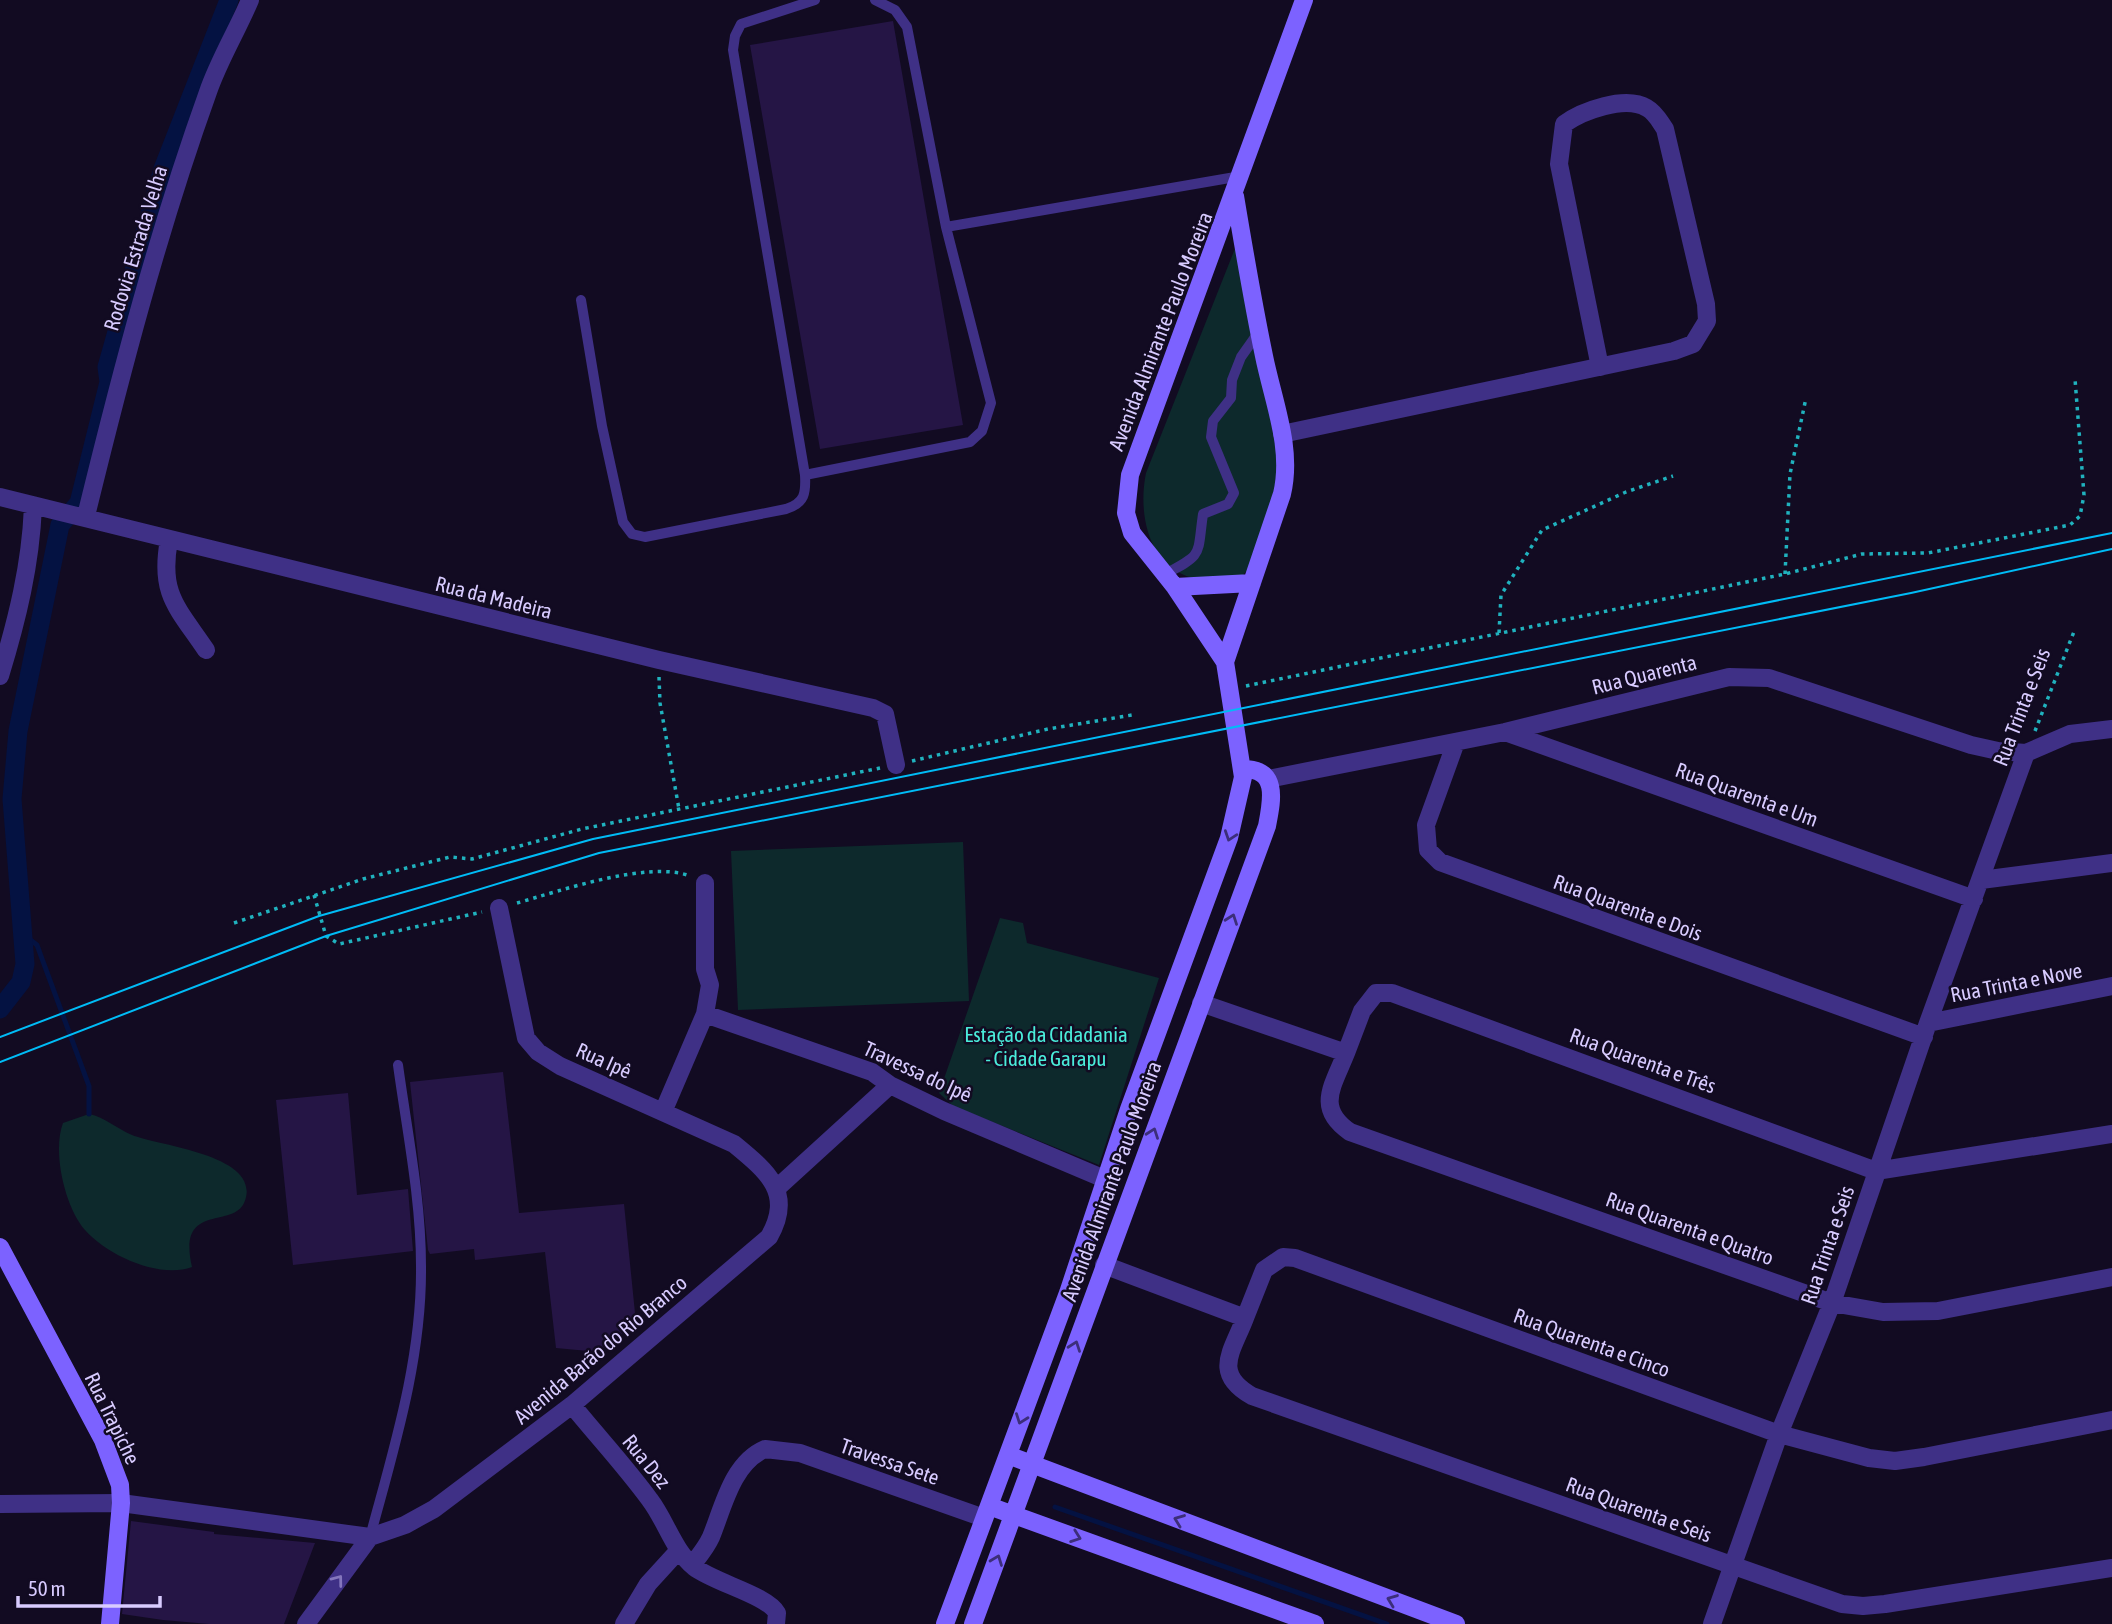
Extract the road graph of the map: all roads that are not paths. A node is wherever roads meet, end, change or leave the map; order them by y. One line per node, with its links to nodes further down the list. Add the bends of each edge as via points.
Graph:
1 (250, 0): 15 (street, Rodovia Estrada Velha, via 209,88 174,191)
2 (816, 0): 12 (lane, via 741,24 733,50)
3 (875, 0): 7 (lane, via 895,10 907,27)
4 (1304, 0): 5 (main road, Avenida Almirante Paulo Moreira)
5 (1242, 176): 6 (main road, Avenida Almirante Paulo Moreira); 7 (lane)
6 (1235, 196): 9 (main road, Avenida Almirante Paulo Moreira); 17 (main road, Avenida Almirante Paulo Moreira, via 1130,475 1126,513 1132,533)
7 (946, 227): 12 (lane, via 990,393 989,418 982,431 970,442)
8 (581, 300): 12 (lane, via 602,426 623,522 632,534 645,537 797,505 805,495)
9 (1259, 332): 11 (main road, Avenida Almirante Paulo Moreira); 17 (lane, via 1241,357 1231,398 1213,421 1211,437 1234,494 1228,503 1203,514 1201,547)
10 (1600, 366): 10 (street, via 1693,344 1707,321 1664,129 1648,108 1634,104 1574,117 1564,124 1560,142 1559,164); 11 (street)
11 (1282, 434): 18 (main road, Avenida Almirante Paulo Moreira, via 1285,480)
12 (805, 475)
13 (0, 497): 14 (street, Rua da Madeira)
14 (38, 506): 15 (street, Rua da Madeira); 21 (street, via 24,589)
15 (82, 516): 16 (street, Rua da Madeira)
16 (169, 540): 19 (street, via 165,581); 26 (street, Rua da Madeira, via 880,710 888,722)
17 (1169, 581): 18 (main road); 20 (main road, Avenida Almirante Paulo Moreira)
18 (1252, 583): 20 (main road, Avenida Almirante Paulo Moreira)
19 (206, 650)
20 (1225, 662): 27 (main road, Avenida Almirante Paulo Moreira)
21 (0, 676)
22 (2112, 729): 25 (street, via 2070,734)
23 (1505, 732): 24 (street, Rua Quarenta); 25 (street, Rua Quarenta, via 1749,676 1780,681 1971,745); 32 (street, Rua Quarenta e Um)
24 (1456, 742): 28 (street, Rua Quarenta); 37 (street, Rua Quarenta e Dois, via 1426,825 1428,850 1440,862)
25 (2026, 753): 30 (street, Rua Trinta e Seis)
26 (896, 765)
27 (1243, 769): 28 (main road, via 1255,769); 38 (main road, Avenida Almirante Paulo Moreira, one-way to 38, via 1233,828)
28 (1268, 779): 35 (main road, Avenida Almirante Paulo Moreira, one-way to 28, via 1267,825)
29 (2112, 863): 30 (street)
30 (1981, 880): 32 (street, Rua Trinta e Seis)
31 (705, 883): 36 (street, via 705,969 710,985)
32 (1974, 899): 37 (street, Rua Trinta e Seis)
33 (499, 908): 43 (street, Rua Ipê, via 526,1038 559,1066)
34 (2112, 986): 37 (street, Rua Trinta e Nove)
35 (1201, 1003): 39 (main road, Avenida Almirante Paulo Moreira); 40 (street)
36 (705, 1014): 42 (street, Travessa do Ipê, via 872,1072); 43 (street)
37 (1926, 1030): 45 (street, Rua Trinta e Seis)
38 (1154, 1041): 39 (main road); 46 (main road, Avenida Almirante Paulo Moreira)
39 (1183, 1050): 49 (main road, Avenida Almirante Paulo Moreira, one-way to 39)
40 (1346, 1054): 45 (street, Rua Quarenta e Três, via 1368,1001 1376,993 1392,993); 51 (street, Rua Quarenta e Quatro, via 1330,1094 1329,1111 1335,1122 1350,1132)
41 (398, 1065): 62 (lane, via 421,1269 409,1390)
42 (890, 1085): 46 (street, Travessa do Ipê); 47 (street)
43 (663, 1112): 47 (street, Rua Ipê, via 734,1144)
44 (2112, 1134): 45 (street, Rua Quarenta e Três)
45 (1877, 1171): 51 (street, Rua Trinta e Seis)
46 (1107, 1180): 56 (main road, Avenida Almirante Paulo Moreira, one-way to 56)
47 (777, 1188): 53 (street, Avenida Barão do Rio Branco, via 782,1202 769,1237)
48 (0, 1247): 58 (main road, Rua Trapiche, via 103,1440 120,1485)
49 (1104, 1265): 52 (street); 57 (main road, Avenida Almirante Paulo Moreira, one-way to 49)
50 (2112, 1277): 51 (street, Rua Quarenta e Quatro, via 1938,1311 1883,1312)
51 (1832, 1303): 55 (street, Rua Trinta e Seis)
52 (1245, 1318): 55 (street, Rua Quarenta e Cinco, via 1264,1270 1283,1257 1295,1258); 65 (street, Rua Quarenta e Seis, via 1227,1373 1252,1396)
53 (572, 1405): 62 (street, Avenida Barão do Rio Branco, via 434,1509); 63 (street, Rua Dez, via 649,1498)
54 (2112, 1420): 55 (street, Rua Quarenta e Cinco, via 1895,1461)
55 (1779, 1434): 65 (street, Rua Trinta e Seis)
56 (1008, 1455): 57 (main road); 60 (main road, Avenida Almirante Paulo Moreira)
57 (1032, 1466): 61 (main road, Avenida Almirante Paulo Moreira); 74 (main road, one-way to 57)
58 (121, 1503): 59 (street); 62 (street); 68 (main road, Rua Trapiche)
59 (0, 1504)
60 (986, 1512): 61 (main road); 64 (street, Travessa Sete, via 781,1449 765,1449 751,1458 727,1492 710,1539); 71 (main road, Avenida Almirante Paulo Moreira)
61 (1014, 1515): 72 (main road, Avenida Almirante Paulo Moreira, one-way to 61); 73 (main road, one-way to 73)
62 (370, 1537): 69 (street, one-way to 62)
63 (679, 1550): 64 (street, Rua Dez); 70 (street, via 648,1584)
64 (692, 1565): 67 (street, Rua Dez)
65 (1731, 1566): 66 (street, Rua Quarenta e Seis, via 1829,1600 1863,1606); 75 (street, Rua Trinta e Seis)
66 (2112, 1568)
67 (775, 1615)
68 (110, 1624)
69 (306, 1624)
70 (624, 1624)
71 (945, 1624)
72 (973, 1624)
73 (1315, 1624)
74 (1455, 1624)
75 (1712, 1624)

